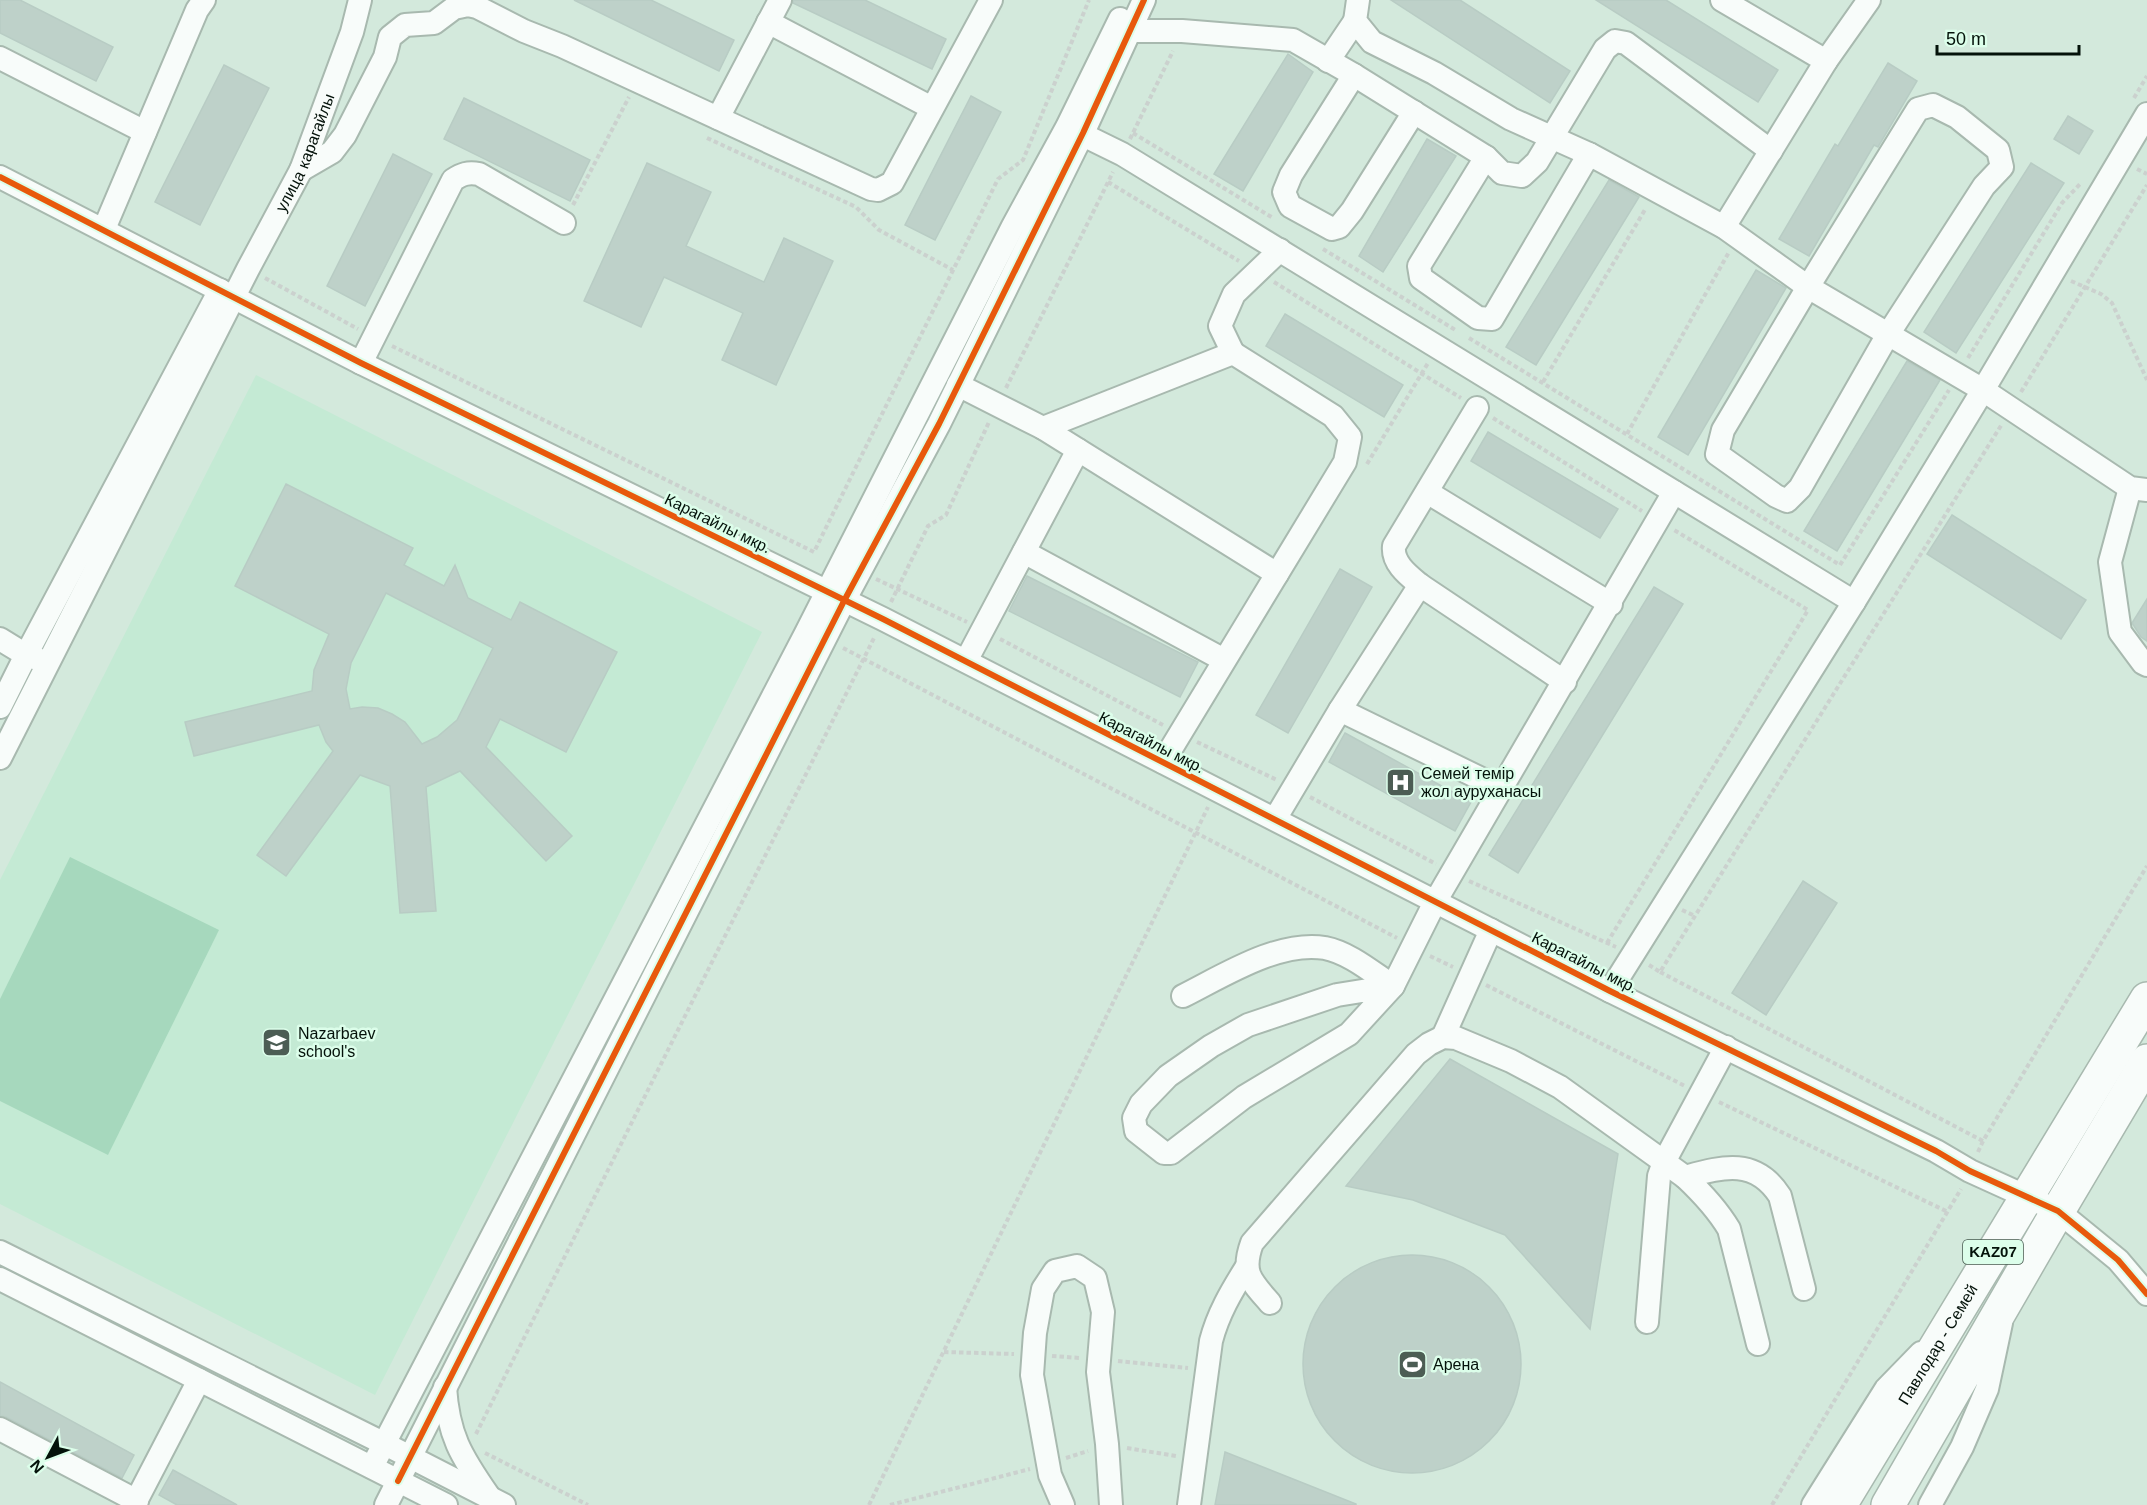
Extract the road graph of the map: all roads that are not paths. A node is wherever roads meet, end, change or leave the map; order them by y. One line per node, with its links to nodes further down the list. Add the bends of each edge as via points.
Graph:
1 (204, 0): 21 (street)
2 (360, 0): 26 (street, улица карагайлы)
3 (780, 0): 10 (street)
4 (991, 0): 16 (street)
5 (1127, 0): 20 (street)
6 (1144, 0): 11 (street)
7 (1722, 0): 14 (street)
8 (1869, 0): 14 (street)
9 (1356, 11): 13 (street); 22 (street, via 1372,42)
10 (768, 22): 16 (street); 19 (street)
11 (1131, 31): 13 (street, via 1293,40); 20 (street)
12 (0, 58): 21 (street)
13 (1328, 61): 15 (street)
14 (1826, 61): 23 (street)
15 (1354, 75): 18 (street); 18 (street, via 1291,175 1284,192 1290,206 1332,229 1339,227)
16 (932, 108): 19 (street, via 892,183 878,189)
17 (2138, 109): 38 (street, via 2053,272)
18 (1414, 112): 25 (street)
19 (718, 118): 26 (street, via 632,91 562,46 477,7 461,5 434,23 405,26 390,37 385,57 345,135 333,152)
20 (1075, 130): 31 (street, via 1122,154); 37 (street); 48 (street, via 1013,226)
21 (145, 132): 29 (street)
22 (1553, 137): 23 (street, via 1605,49 1616,41 1626,44); 24 (street); 25 (street, via 1537,162 1522,176 1503,173)
23 (1771, 150): 30 (street)
24 (1589, 154): 25 (street, via 1492,319 1478,318 1421,278 1419,266); 30 (street)
25 (1486, 157)
26 (301, 170): 33 (street, улица карагайлы, via 248,269)
27 (0, 177): 29 (street, Карагайлы мкр.)
28 (564, 223): 36 (street, via 479,174 462,174 453,180)
29 (104, 229): 33 (street, Карагайлы мкр.)
30 (1731, 232): 32 (street)
31 (1280, 250): 35 (street, via 1234,294 1220,326); 44 (street)
32 (1808, 287): 34 (street); 34 (street, via 1723,430 1717,454 1776,496 1787,501 1800,488); 34 (street, via 1918,109 1933,105 1957,117 1998,150 2002,167 1984,186)
33 (227, 293): 36 (street, Карагайлы мкр.); 52 (street, улица карагайлы)
34 (1887, 336): 38 (street)
35 (1233, 353): 40 (street); 46 (street, via 1333,416 1350,436 1345,462)
36 (362, 363): 48 (street, Карагайлы мкр.)
37 (958, 386): 40 (street); 48 (street)
38 (1983, 390): 42 (street); 49 (street)
39 (1477, 408): 43 (street)
40 (1043, 428): 41 (street)
41 (1078, 450): 45 (street); 46 (street)
42 (2139, 489): 55 (street, via 2110,562 2120,632)
43 (1427, 492): 47 (street, via 1393,551 1400,566); 50 (street)
44 (1674, 492): 49 (street); 50 (street)
45 (1024, 552): 53 (street); 54 (street)
46 (1277, 574): 53 (street)
47 (1420, 585): 56 (street); 58 (street)
48 (836, 596): 54 (street, Карагайлы мкр.); 87 (street, via 826,639); 89 (street)
49 (1854, 602): 66 (street)
50 (1611, 604): 56 (street)
51 (0, 639): 52 (street)
52 (36, 658): 57 (street); 59 (street)
53 (1224, 660): 60 (street)
54 (966, 661): 60 (street, Карагайлы мкр.)
55 (2147, 665)
56 (1565, 682): 61 (street)
57 (0, 707)
58 (1340, 710): 61 (street); 62 (street)
59 (0, 758)
60 (1163, 762): 62 (street, Карагайлы мкр.)
61 (1502, 789): 63 (street)
62 (1275, 819): 63 (street, Карагайлы мкр.)
63 (1435, 902): 64 (street, Карагайлы мкр.); 65 (street)
64 (1491, 930): 66 (street, Карагайлы мкр.); 69 (street)
65 (1393, 986): 65 (street, via 1349,1034 1244,1097 1172,1153 1164,1153 1136,1131 1134,1118 1141,1104 1168,1076 1248,1025 1337,995); 67 (street, via 1354,960 1325,948 1290,949 1258,958)
66 (1610, 991): 70 (street, Карагайлы мкр.)
67 (1184, 996)
68 (2147, 999): 74 (highway, Павлодар - Семей / KAZ07)
69 (1443, 1037): 72 (street, via 1456,1038 1511,1061 1560,1087); 77 (street, via 1416,1054 1252,1243)
70 (1725, 1047): 72 (street); 74 (street, Карагайлы мкр.)
71 (2147, 1061): 75 (highway, KAZ07)
72 (1664, 1162): 73 (street); 83 (street, via 1656,1188)
73 (1685, 1177): 79 (street, via 1733,1166 1772,1183 1780,1196); 85 (street, via 1713,1206 1728,1229)
74 (2027, 1196): 75 (street, Карагайлы мкр.); 84 (highway, Павлодар - Семей / KAZ07)
75 (2058, 1211): 80 (street, Карагайлы мкр., via 2118,1260); 81 (highway, KAZ07)
76 (0, 1252): 89 (street)
77 (1246, 1268): 82 (street); 99 (street, via 1227,1297 1216,1324 1206,1370)
78 (0, 1279): 86 (street)
79 (1804, 1289)
80 (2147, 1294)
81 (2006, 1301): 102 (highway, KAZ07); 103 (street, via 1988,1389)
82 (1270, 1303)
83 (1647, 1322)
84 (1950, 1324): 100 (street, via 1886,1389); 101 (highway, Павлодар - Семей / KAZ07)
85 (1758, 1344)
86 (199, 1380): 91 (street); 94 (street)
87 (445, 1387): 90 (street); 93 (street, via 452,1436 465,1463)
88 (0, 1429): 94 (street)
89 (383, 1443): 90 (street); 91 (street)
90 (409, 1456): 92 (street); 93 (street)
91 (372, 1467): 92 (street)
92 (398, 1480): 95 (street); 96 (street)
93 (497, 1502)
94 (135, 1503)
95 (386, 1505)
96 (446, 1505)
97 (1063, 1505): 98 (street, via 1050,1475 1032,1375 1043,1289 1055,1271 1077,1266 1095,1278 1103,1312 1098,1372)
98 (1111, 1505)
99 (1189, 1505)
100 (1813, 1505)
101 (1840, 1505)
102 (1888, 1505)
103 (1930, 1505)

